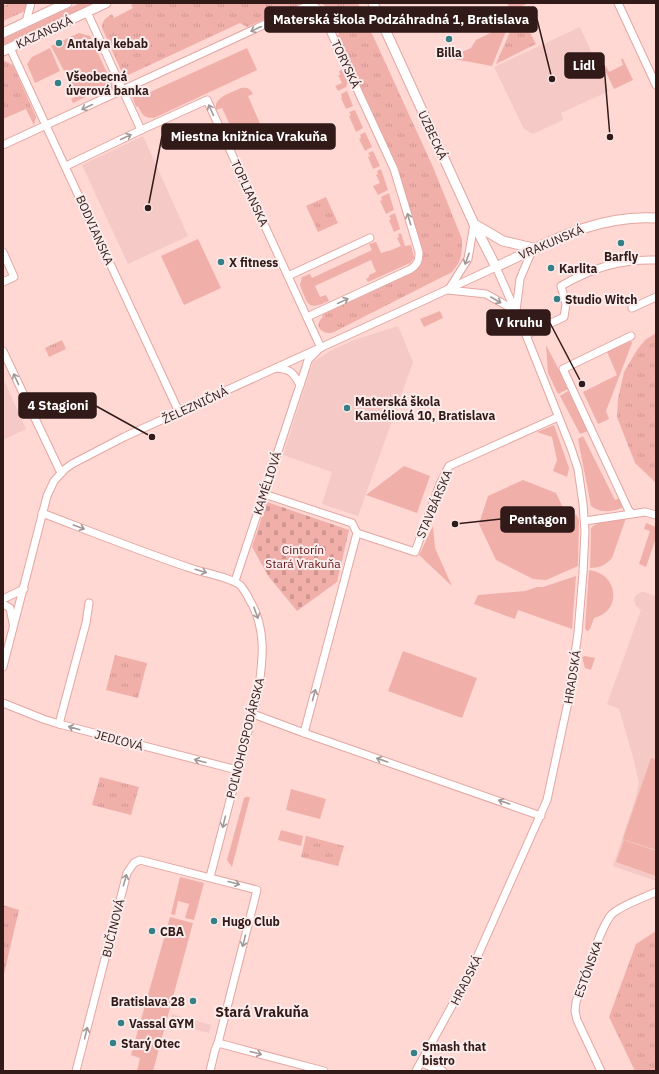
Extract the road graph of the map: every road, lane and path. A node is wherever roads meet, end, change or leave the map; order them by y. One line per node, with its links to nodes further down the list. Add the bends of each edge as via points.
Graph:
1 (31, 3): 7 (street)
2 (67, 3): 7 (street, KAZANSKÁ)
3 (106, 3): 6 (street, KAZANSKÁ)
4 (373, 3): 17 (street, UZBECKÁ)
5 (618, 3): 10 (street)
6 (87, 12): 9 (street, KAZANSKÁ); 11 (street)
7 (26, 22): 8 (street, KAZANSKÁ)
8 (3, 33)
9 (7, 50): 12 (street, BODVIANSKA)
10 (656, 85)
11 (123, 90): 12 (street, TORYSKÁ, one-way to 12); 13 (street); 29 (street, TORYSKÁ, one-way to 11, via 411,269 419,260 419,252 394,169 318,8 305,7 294,11)
12 (47, 126): 14 (street, TORYSKÁ); 15 (street, BODVIANSKA)
13 (141, 130): 15 (street, one-way to 13); 23 (street, TOPLIANSKA, one-way to 13, via 206,100)
14 (3, 145)
15 (66, 166): 36 (street, BODVIANSKA)
16 (656, 218): 19 (street, VRAKUNSKÁ, via 620,220 589,226)
17 (474, 224): 19 (street, via 503,241); 22 (street, UZBECKÁ); 25 (street, one-way to 25, via 468,259)
18 (370, 238): 23 (street)
19 (533, 248): 22 (street, VRAKUNSKÁ); 28 (street, via 520,279)
20 (3, 252): 24 (street, via 14,276)
21 (656, 260): 30 (street, via 610,264 561,286 566,304 564,317)
22 (496, 267): 25 (street, ŽELEZNIČNÁ); 28 (street, HRADSKÁ)
23 (288, 276): 29 (street, TOPLIANSKA)
24 (3, 282)
25 (448, 290): 28 (street, one-way to 28, via 486,294); 32 (street, ŽELEZNIČNÁ)
26 (656, 297): 27 (street)
27 (632, 308)
28 (516, 312): 30 (street, HRADSKÁ)
29 (308, 317): 32 (street, TOPLIANSKA)
30 (526, 335): 37 (street, HRADSKÁ)
31 (631, 336): 41 (street, via 563,369)
32 (320, 348): 34 (street, ŽELEZNIČNÁ); 35 (street, KAMÉLIOVÁ, via 307,363)
33 (3, 350): 38 (street, one-way to 33)
34 (275, 368): 35 (street, via 292,372); 36 (street, ŽELEZNIČNÁ)
35 (300, 385): 39 (street, KAMÉLIOVÁ)
36 (179, 412): 38 (street, ŽELEZNIČNÁ, via 124,437 72,464)
37 (558, 417): 43 (street, HRADSKÁ, via 575,459); 44 (street, STAVBÁRSKA, via 449,466 415,552)
38 (61, 473): 40 (street, ŽELEZNIČNÁ, via 49,490)
39 (264, 494): 44 (street, STAVBÁRSKA, via 352,523); 45 (street, KAMÉLIOVÁ)
40 (42, 513): 45 (street, one-way to 45); 46 (street, ŽELEZNIČNÁ)
41 (631, 513): 42 (street, via 645,512); 43 (street)
42 (656, 516)
43 (585, 521): 57 (street, HRADSKÁ, via 580,623 572,683 551,786)
44 (357, 533): 55 (street, one-way to 44)
45 (235, 582): 53 (street, POĽNOHOSPODÁRSKA, one-way to 53, via 242,587 253,606 262,635 262,672)
46 (24, 589): 47 (street); 50 (street, ŽELEZNIČNÁ)
47 (3, 599)
48 (90, 603): 54 (street)
49 (3, 604): 50 (street, via 10,608)
50 (13, 629): 51 (street, ŽELEZNIČNÁ)
51 (3, 667)
52 (3, 703): 54 (street, JEDĽOVÁ)
53 (253, 714): 55 (street); 56 (street, POĽNOHOSPODÁRSKA)
54 (58, 724): 56 (street, JEDĽOVÁ, one-way to 54)
55 (304, 733): 57 (street, one-way to 55)
56 (237, 770): 58 (street, POĽNOHOSPODÁRSKA, one-way to 58)
57 (541, 816): 61 (street, HRADSKÁ, via 470,973)
58 (210, 877): 60 (street, BUČINOVÁ, one-way to 60, via 257,890); 62 (street, BUČINOVÁ, one-way to 58, via 130,867 143,860)
59 (656, 892): 67 (street, ESTÓNSKA, via 612,914 601,933 576,1002 577,1020)
60 (218, 1043): 63 (street); 64 (street, one-way to 64)
61 (421, 1063): 65 (street, HRADSKÁ); 66 (street)
62 (76, 1071)
63 (210, 1071)
64 (324, 1071)
65 (416, 1071)
66 (443, 1071)
67 (601, 1071)

